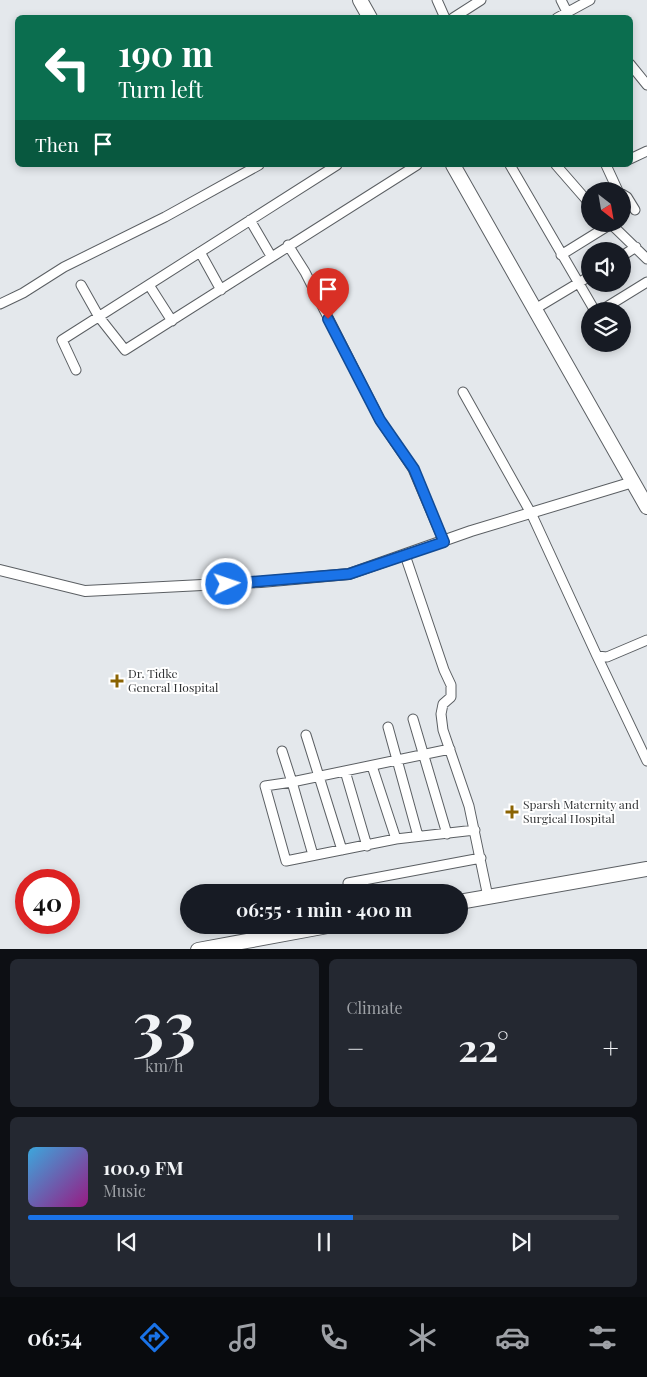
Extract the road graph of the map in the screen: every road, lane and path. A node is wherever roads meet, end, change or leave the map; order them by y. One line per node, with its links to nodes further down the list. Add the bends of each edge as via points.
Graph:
1 (360, 0): 6 (main road)
2 (437, 0): 7 (street)
3 (481, 0): 8 (street)
4 (561, 0): 9 (street)
5 (590, 0): 9 (street)
6 (368, 15)
7 (444, 15)
8 (458, 15)
9 (569, 15)
10 (633, 68): 11 (street)
11 (647, 85)
12 (647, 152): 13 (street)
13 (633, 157)
14 (255, 167): 43 (street)
15 (334, 167): 25 (street)
16 (414, 167): 28 (street)
17 (455, 167): 44 (main road)
18 (511, 167): 32 (street)
19 (558, 167): 22 (street)
20 (610, 167): 21 (street)
21 (613, 182)
22 (581, 194)
23 (631, 204): 24 (street)
24 (635, 210)
25 (250, 220): 31 (street); 33 (street)
26 (598, 232): 32 (street)
27 (620, 232): 29 (street)
28 (288, 245): 33 (street); 52 (street, via 380,420 414,469)
29 (636, 247): 30 (street); 34 (street)
30 (631, 250)
31 (200, 252): 39 (street); 40 (street)
32 (561, 255): 37 (street)
33 (270, 256): 40 (street)
34 (647, 259)
35 (581, 282): 37 (street)
36 (647, 282): 42 (street)
37 (577, 284): 41 (street); 44 (street)
38 (81, 285): 45 (street)
39 (149, 285): 45 (street); 46 (street)
40 (222, 290): 46 (street)
41 (589, 302)
42 (615, 302)
43 (0, 304)
44 (535, 309): 49 (main road)
45 (99, 317): 46 (street, via 125,350); 47 (street, via 62,340)
46 (172, 321)
47 (76, 370)
48 (463, 392): 51 (street)
49 (640, 488): 50 (main road); 51 (street)
50 (647, 506)
51 (532, 515): 52 (street, via 471,531); 56 (street)
52 (444, 542): 53 (street)
53 (405, 555): 54 (street, via 349,574 94,590); 60 (street, via 451,685 451,696 443,704 441,714)
54 (0, 570)
55 (647, 640): 56 (street, via 607,658)
56 (597, 656): 64 (street)
57 (413, 719): 62 (street)
58 (388, 727): 63 (street)
59 (306, 735): 67 (street)
60 (450, 749): 62 (street); 69 (street)
61 (282, 751): 68 (street)
62 (425, 756): 63 (street); 70 (street)
63 (398, 761): 65 (street); 71 (street)
64 (647, 761)
65 (372, 766): 66 (street); 72 (street)
66 (345, 771): 67 (street); 73 (street)
67 (320, 777): 68 (street); 74 (street)
68 (292, 782): 75 (street); 75 (street, via 265,786 286,861)
69 (475, 830): 70 (street); 76 (street)
70 (447, 834): 71 (street)
71 (418, 836): 72 (street)
72 (396, 840): 73 (street)
73 (367, 846): 74 (street)
74 (342, 850): 75 (street)
75 (313, 855)
76 (480, 858): 78 (street); 79 (street)
77 (647, 869): 79 (main road)
78 (348, 883)
79 (488, 897): 80 (main road)
80 (468, 900)
81 (284, 934): 82 (main road)
82 (203, 949)

